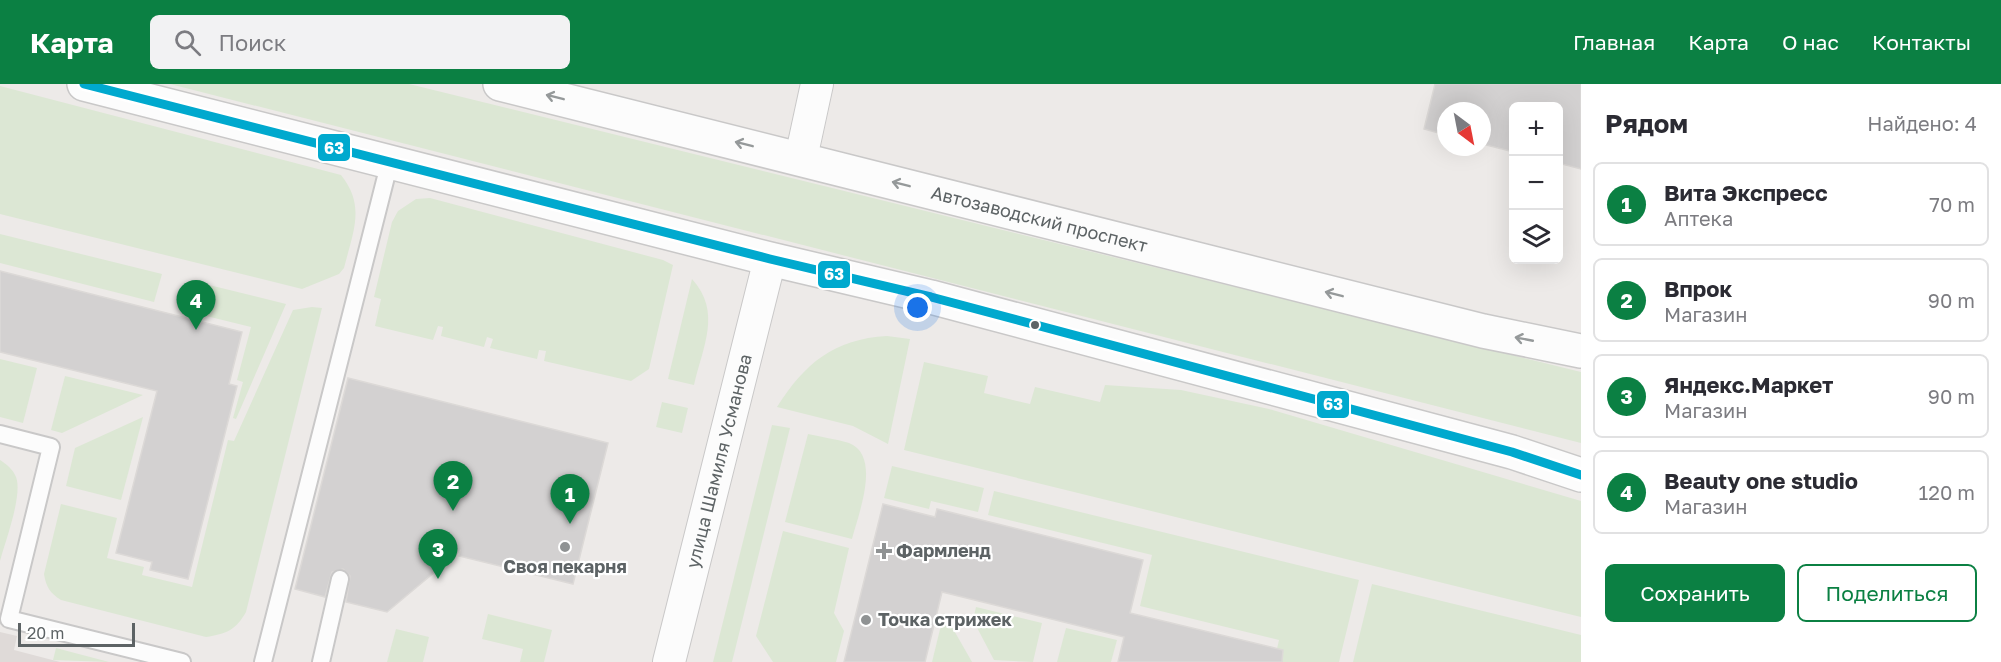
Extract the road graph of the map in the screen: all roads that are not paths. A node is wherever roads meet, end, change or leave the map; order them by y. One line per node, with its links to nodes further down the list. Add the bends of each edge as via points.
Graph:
1 (84, 84): 5 (street)
2 (500, 84): 4 (street, Автозаводский проспект, one-way to 2)
3 (817, 84): 4 (street)
4 (801, 158): 7 (street, Автозаводский проспект, one-way to 4, via 1483,332)
5 (390, 161): 6 (street); 12 (lane)
6 (770, 259): 9 (street, via 931,297 1512,452); 14 (street, улица Шамиля Усманова)
7 (1581, 351)
8 (0, 434): 11 (lane, via 51,447 9,620)
9 (1581, 475)
10 (340, 579): 13 (lane)
11 (182, 662)
12 (263, 662)
13 (321, 662)
14 (669, 662)

